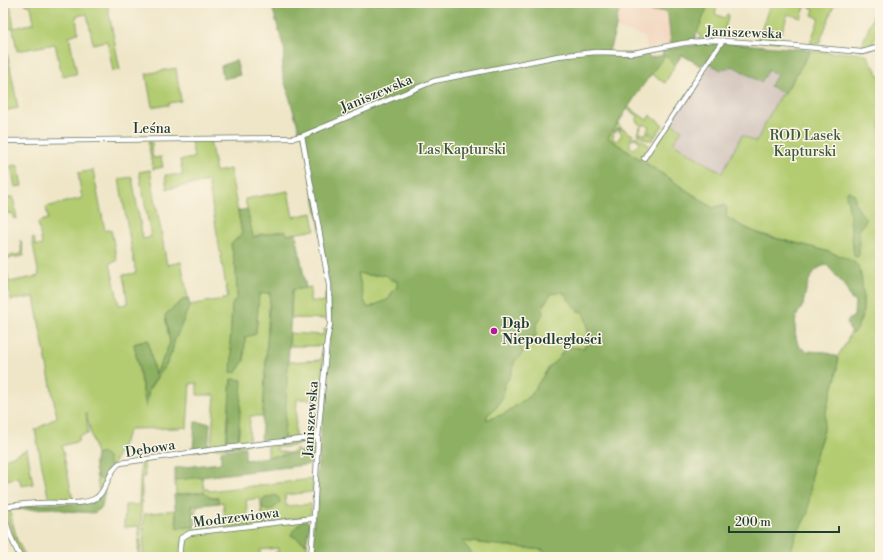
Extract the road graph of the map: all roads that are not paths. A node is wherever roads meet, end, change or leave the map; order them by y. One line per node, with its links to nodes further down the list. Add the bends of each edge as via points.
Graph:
1 (723, 40): 2 (street, Janiszewska, via 855,52 866,52); 3 (street, Janiszewska, via 693,42 633,53 576,54 448,78 425,84); 5 (street)
2 (880, 47)
3 (302, 136): 4 (street, Leśna, via 288,139); 6 (street, Janiszewska, via 330,294 330,324)
4 (3, 141)
5 (644, 158)
6 (318, 437): 7 (street, Dębowa, via 120,463 101,493 88,501 44,502); 9 (street, Janiszewska)
7 (3, 507)
8 (3, 510): 10 (street)
9 (314, 518): 11 (street, Modrzewiowa, via 190,533 181,538); 12 (street, Janiszewska)
10 (20, 557)
11 (179, 557)
12 (311, 557)

